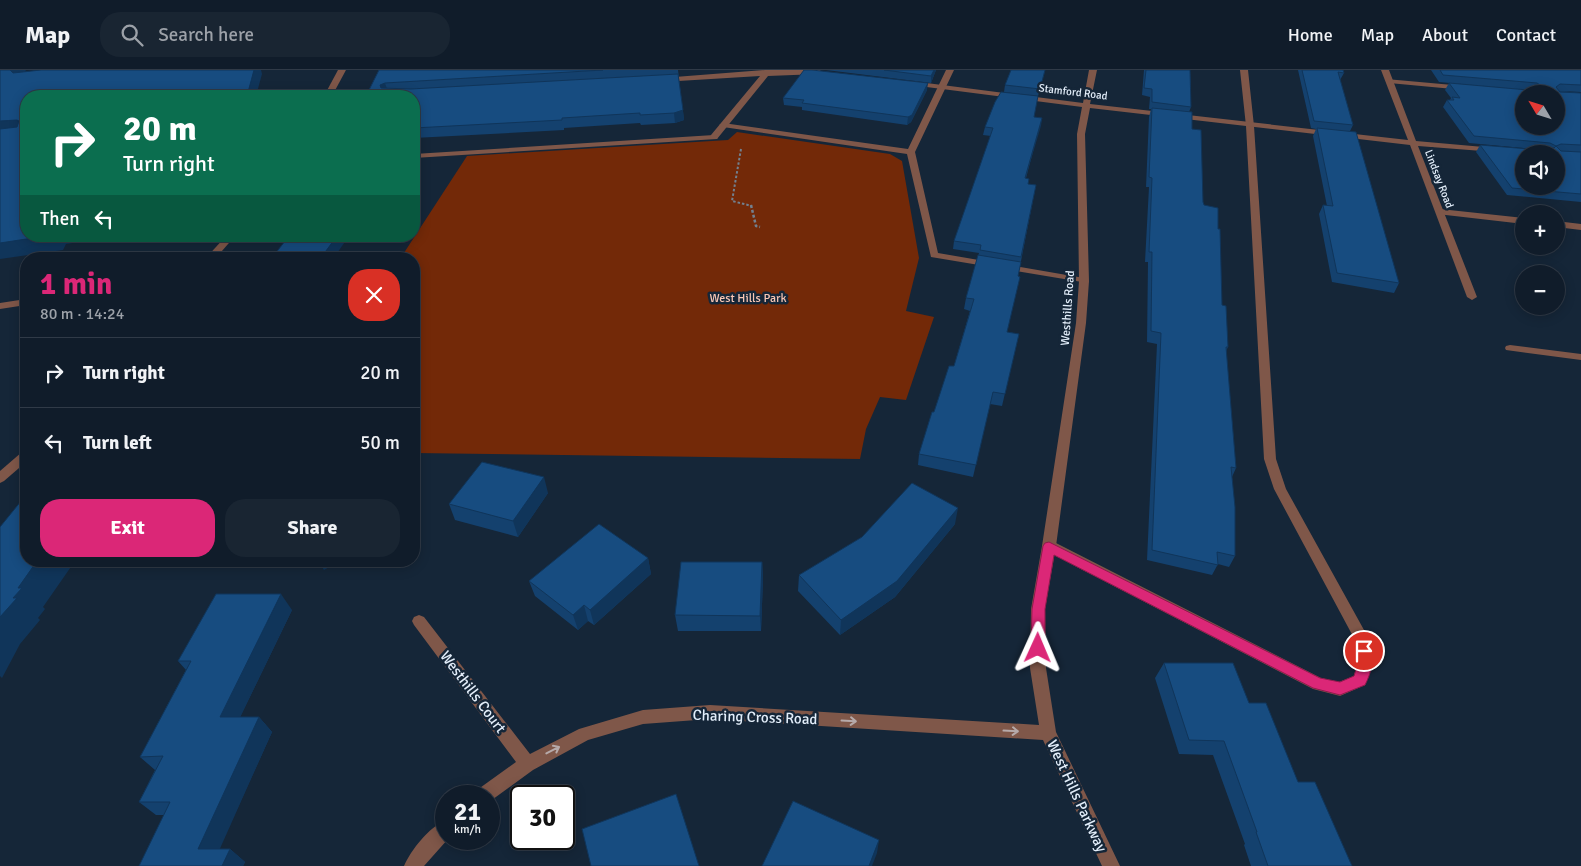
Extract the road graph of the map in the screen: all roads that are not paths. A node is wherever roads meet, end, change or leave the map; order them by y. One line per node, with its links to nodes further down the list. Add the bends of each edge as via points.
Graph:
1 (342, 70): 13 (street)
2 (950, 70): 11 (street)
3 (1093, 70): 14 (street, Westhills Road)
4 (1244, 70): 16 (street)
5 (1385, 70): 9 (street, Lindsay Road)
6 (767, 72): 7 (street); 8 (street); 15 (street)
7 (831, 73)
8 (656, 80)
9 (1389, 81): 12 (street); 17 (street, Lindsay Road)
10 (904, 82): 11 (street, Stamford Road)
11 (941, 87): 14 (street, Stamford Road); 19 (street)
12 (1471, 89)
13 (331, 90)
14 (1086, 105): 16 (street, Stamford Road); 27 (street, Westhills Road, via 1081,134)
15 (723, 125): 19 (street); 20 (street, via 714,137)
16 (1250, 126): 17 (street, Stamford Road); 35 (street, via 1270,459 1280,489 1362,639 1365,663 1360,680 1340,689 1318,684)
17 (1414, 144): 18 (street, Stamford Road); 21 (street, Lindsay Road)
18 (1507, 151)
19 (911, 152): 27 (street, via 934,255)
20 (420, 156)
21 (1440, 212): 22 (street); 28 (street, Lindsay Road)
22 (1515, 220)
23 (1565, 225): 24 (street)
24 (1581, 227)
25 (226, 242): 26 (street)
26 (216, 252)
27 (1084, 281): 35 (street, Westhills Road, via 1081,323)
28 (1472, 297)
29 (20, 303): 30 (street)
30 (0, 306)
31 (1510, 348): 32 (street)
32 (1581, 357)
33 (20, 460): 34 (street)
34 (0, 478)
35 (1049, 546): 37 (street, West Hills Parkway, via 1038,609 1038,668)
36 (419, 621): 38 (street, Westhills Court)
37 (1048, 733): 38 (street, Charing Cross Road, one-way to 37, via 585,734 643,717 710,712); 42 (street, West Hills Parkway)
38 (526, 764): 39 (street, Charing Cross Road)
39 (498, 785)
40 (435, 839): 41 (street)
41 (413, 866)
42 (1111, 866)

